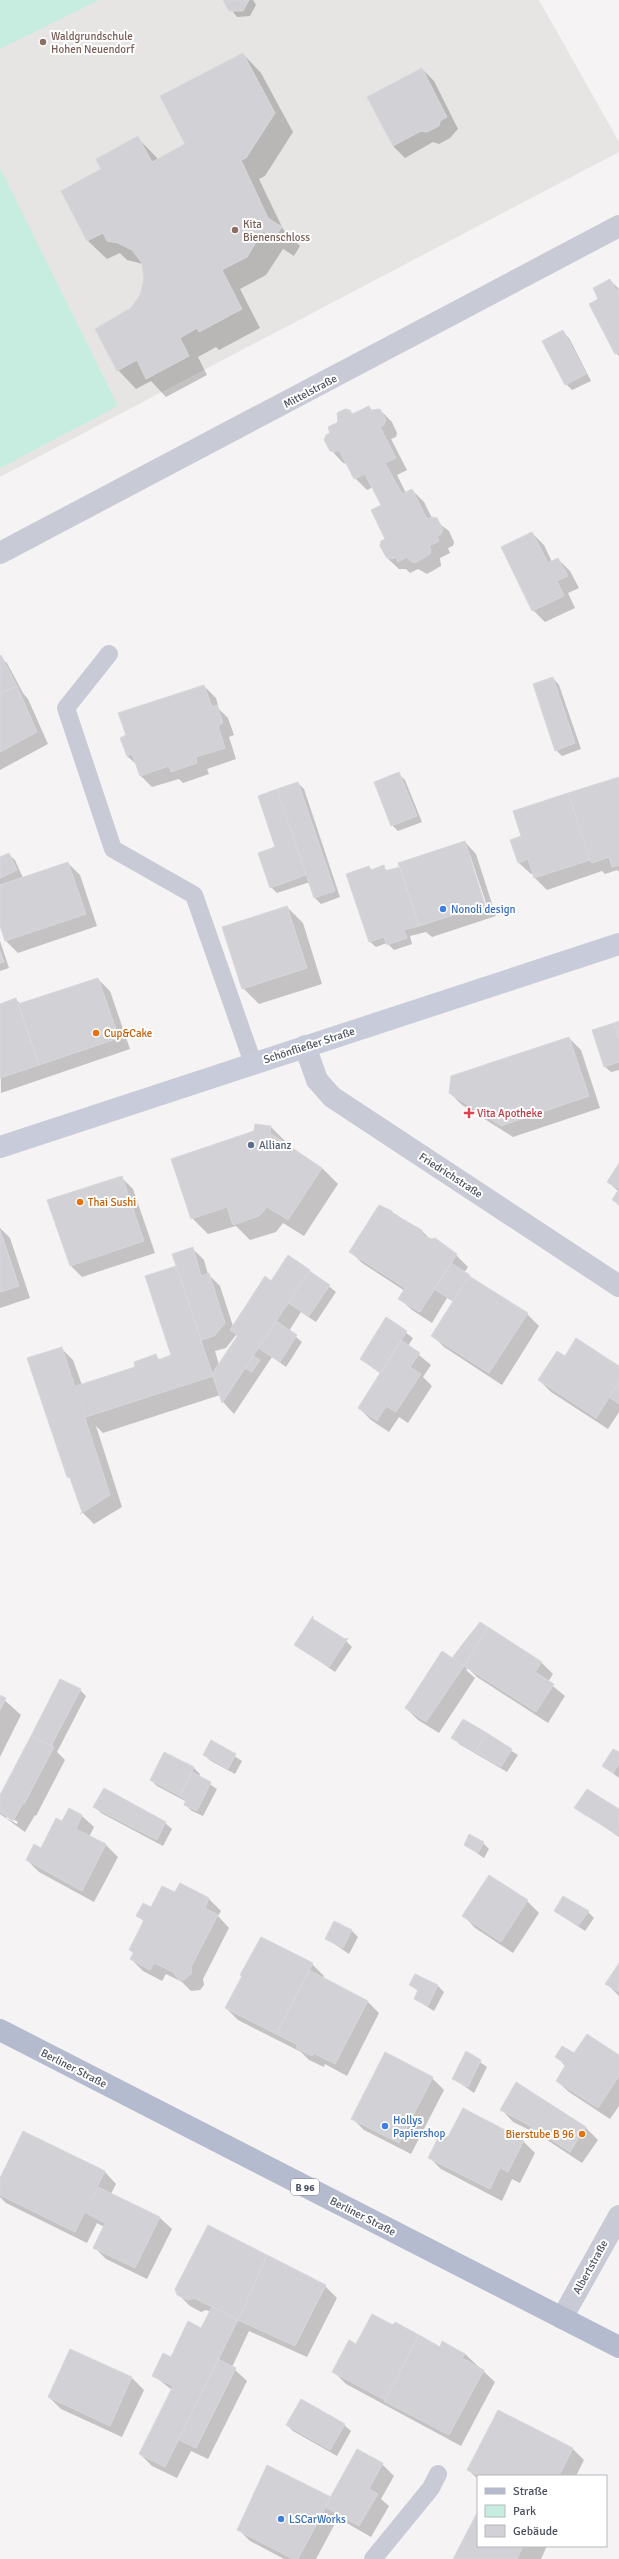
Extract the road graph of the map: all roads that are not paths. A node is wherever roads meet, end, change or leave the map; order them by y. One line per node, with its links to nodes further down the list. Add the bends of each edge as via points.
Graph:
1 (619, 226): 2 (street, Mittelstraße)
2 (0, 553)
3 (109, 654): 6 (lane, via 66,708 113,849 194,895)
4 (619, 944): 5 (main road, Schönfließer Straße)
5 (305, 1046): 6 (main road, Schönfließer Straße); 8 (street, Friedrichstraße, via 317,1080 332,1097)
6 (253, 1063): 7 (main road, Schönfließer Straße)
7 (0, 1146)
8 (619, 1286)
9 (0, 2030): 11 (main road, Berliner Straße / B 96)
10 (619, 2216): 11 (street, Albertstraße)
11 (562, 2318): 12 (main road, Berliner Straße / B 96)
12 (619, 2347)
13 (438, 2474): 14 (lane, via 430,2488)
14 (373, 2559)

